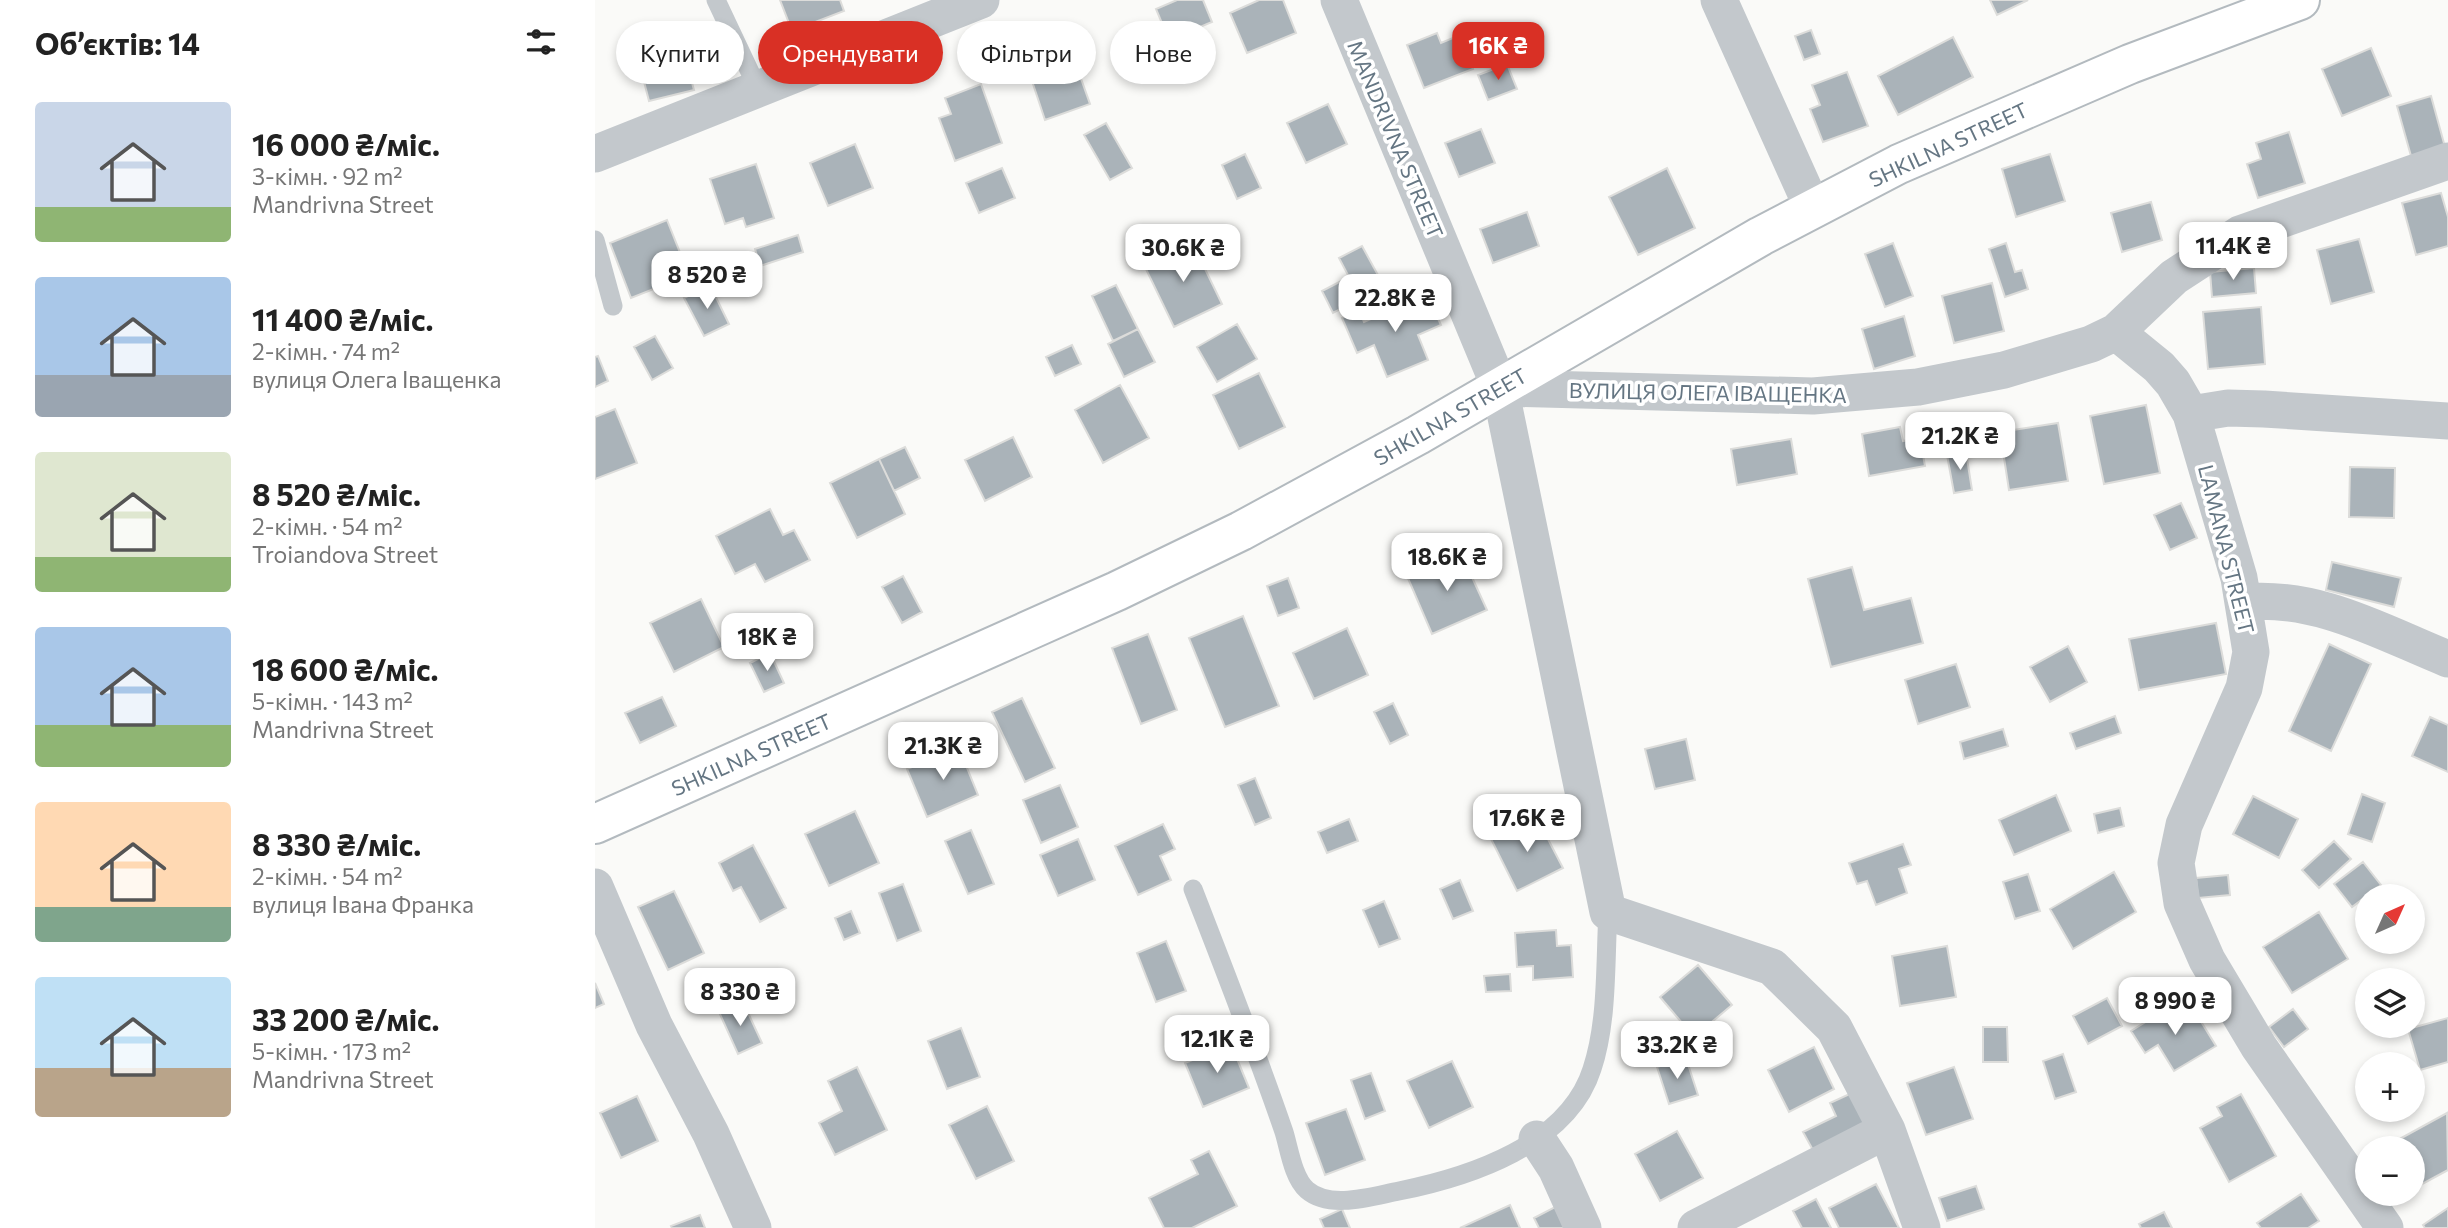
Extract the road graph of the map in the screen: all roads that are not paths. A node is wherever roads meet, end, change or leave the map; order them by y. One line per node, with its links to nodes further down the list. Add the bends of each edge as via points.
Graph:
1 (716, 0): 6 (lane)
2 (981, 0): 6 (street)
3 (1339, 0): 13 (street, MANDRIVNA STREET)
4 (1720, 0): 9 (street)
5 (2278, 4): 9 (main road, SHKILNA STREET, via 1975,130)
6 (758, 89): 7 (street)
7 (595, 154)
8 (2448, 161): 12 (street, ВУЛИЦЯ ОЛЕГА ІВАЩЕНКА, via 2240,233 2174,277)
9 (1813, 209): 13 (main road, SHKILNA STREET)
10 (595, 240): 11 (lane)
11 (613, 306)
12 (2116, 332): 13 (street, ВУЛИЦЯ ОЛЕГА ІВАЩЕНКА, via 2004,370 1918,387 1857,393 1745,397); 14 (street, LAMANA STREET, via 2159,367)
13 (1500, 388): 18 (main road, SHKILNA STREET, via 1334,482 1154,573); 21 (street, MANDRIVNA STREET)
14 (2191, 414): 15 (street, via 2228,408); 16 (street, LAMANA STREET)
15 (2448, 421)
16 (2243, 602): 17 (street, via 2288,600 2315,605); 28 (street, LAMANA STREET, via 2251,652 2249,669 2184,825 2176,863 2177,888 2190,926 2259,1047)
17 (2448, 659)
18 (595, 824)
19 (595, 887): 24 (street, via 659,1035)
20 (1193, 888): 23 (lane, via 1298,1176 1309,1192 1330,1200 1413,1188 1511,1156)
21 (1608, 912): 22 (street, via 1772,967 1834,1028); 23 (lane, via 1593,1068 1579,1096)
22 (1887, 1130): 26 (street); 27 (street)
23 (1537, 1139): 25 (street, via 1556,1168)
24 (753, 1228)
25 (1583, 1228)
26 (1696, 1228)
27 (1921, 1228)
28 (2385, 1228)

